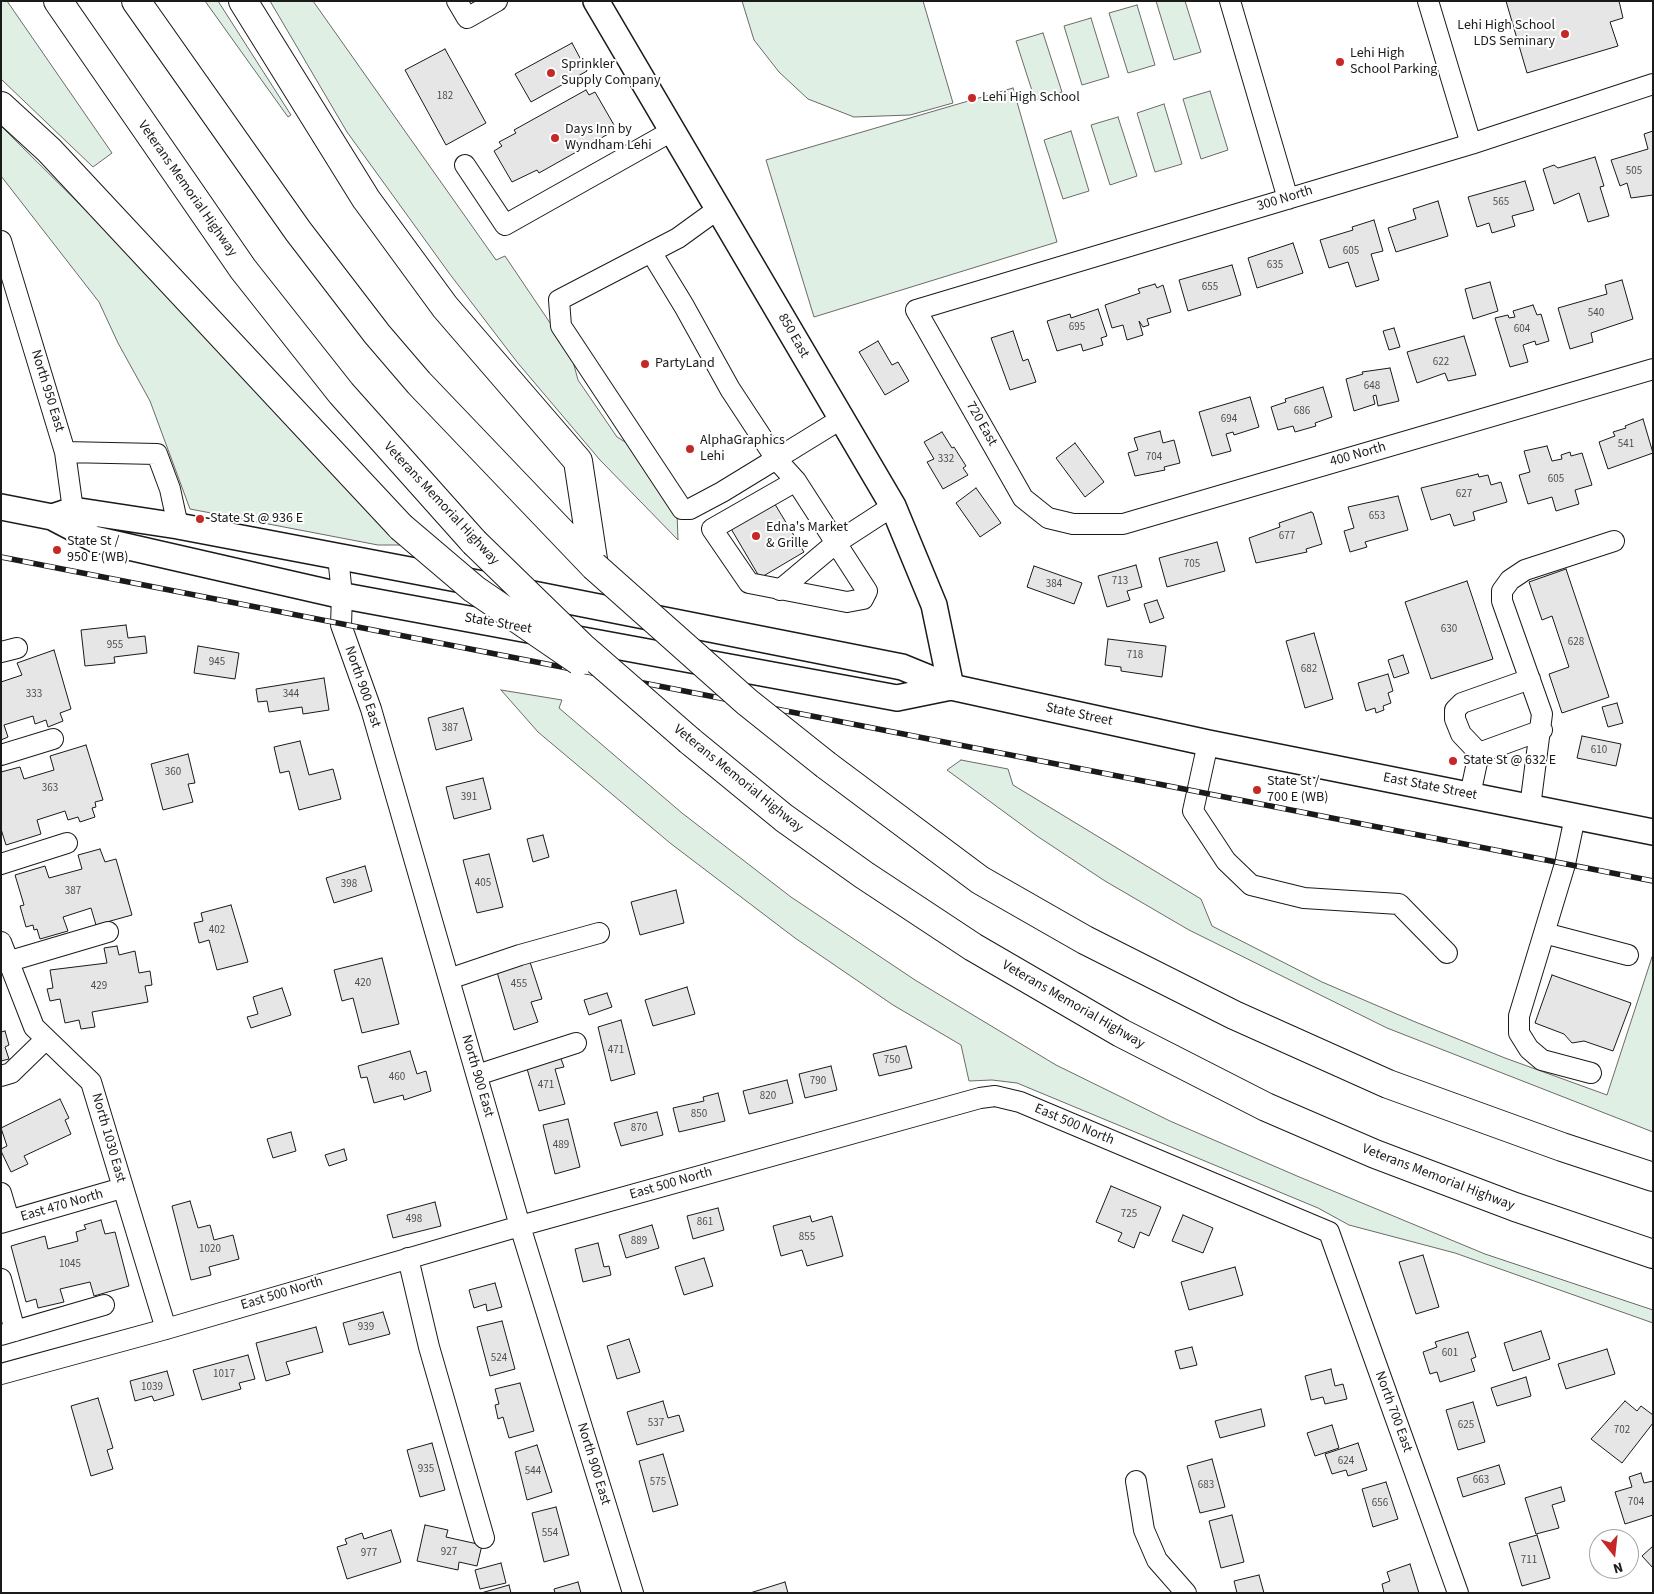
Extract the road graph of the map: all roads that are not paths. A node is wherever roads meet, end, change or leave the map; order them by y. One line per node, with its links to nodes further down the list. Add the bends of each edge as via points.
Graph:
1 (58, 1): 37 (highway, Veterans Memorial Highway, bridge, via 243,269 340,393 474,542 554,622)
2 (136, 1): 32 (highway, via 298,231 377,334 419,383)
3 (243, 1): 32 (highway, via 366,199 445,307 578,461)
4 (458, 1): 5 (street, via 467,18)
5 (497, 1)
6 (596, 1): 11 (main road, 850 East)
7 (1230, 1): 14 (street)
8 (1428, 1): 12 (street)
9 (1653, 84): 12 (street, 300 North)
10 (1, 106): 37 (highway, bridge, via 49,150 400,527 512,617)
11 (672, 131): 13 (street, via 505,225); 15 (main road, 850 East)
12 (1471, 144): 14 (street, 300 North)
13 (465, 165)
14 (1288, 198): 18 (street, 300 North)
15 (718, 209): 17 (street, via 678,238); 20 (main road, 850 East)
16 (1, 241): 21 (street, North 950 East)
17 (651, 252): 22 (street, via 730,389); 22 (street, via 559,300 561,326 573,347 682,509 690,509 714,497)
18 (916, 310): 27 (street, 720 East, via 1023,498 1048,518)
19 (1653, 368): 27 (street, 400 North, via 1123,524 1101,526)
20 (841, 419): 22 (street); 24 (main road, 850 East)
21 (65, 452): 26 (street, North 950 East); 28 (street, via 157,454 170,489)
22 (776, 459): 23 (street)
23 (796, 481): 30 (street); 33 (street, via 712,529 749,583)
24 (893, 506): 30 (street); 36 (main road, 850 East, via 934,605)
25 (1, 507): 26 (main road, State Street)
26 (63, 514): 28 (main road, State Street); 34 (main road, State Street, via 94,539)
27 (1062, 522)
28 (178, 526): 31 (main road, State Street)
29 (1614, 541): 35 (street, via 1525,570 1510,580 1502,591 1502,601)
30 (836, 543): 33 (street); 33 (street, via 868,591 863,599 847,602)
31 (338, 556): 34 (street, North 900 East); 36 (main road, State Street, via 902,667)
32 (594, 566): 62 (highway, bridge, via 746,702 980,880 1085,940 1234,1015 1388,1084 1562,1148)
33 (780, 590)
34 (342, 595): 36 (main road, State Street, via 897,698); 56 (street, North 900 East, via 341,625 371,709)
35 (1530, 679): 38 (street, via 1542,714); 41 (street, via 1462,703 1455,710 1461,734)
36 (950, 687): 40 (main road, State Street)
37 (635, 695): 68 (highway, Veterans Memorial Highway, bridge, via 784,818 864,875 973,947 1120,1033 1266,1107 1375,1154 1514,1207)
38 (1542, 730): 41 (street); 44 (street)
39 (53, 739): 42 (street)
40 (1208, 742): 43 (main road, East State Street); 53 (street, via 1193,811 1226,861 1252,885 1304,898 1399,904)
41 (1479, 752): 43 (street)
42 (1, 755)
43 (1470, 795): 44 (main road, East State Street)
44 (1530, 807): 45 (main road, East State Street)
45 (1575, 817): 46 (main road, East State Street); 51 (street)
46 (1653, 832)
47 (67, 843): 48 (street)
48 (1, 864)
49 (108, 932): 55 (street)
50 (599, 933): 56 (street)
51 (1544, 933): 54 (street); 59 (street, via 1519,1016 1520,1033 1529,1049 1542,1060)
52 (1, 942): 55 (street, North 1030 East)
53 (1447, 952)
54 (1628, 955)
55 (7, 965): 57 (street, North 1030 East, via 34,1027)
56 (449, 979): 60 (street, North 900 East)
57 (46, 1039): 61 (street, via 12,1073); 63 (street, North 1030 East, via 91,1082)
58 (576, 1043): 60 (street)
59 (1591, 1073)
60 (477, 1075): 66 (street, North 900 East)
61 (1, 1076)
62 (1653, 1177)
63 (122, 1188): 65 (street, East 470 North); 72 (street, North 1030 East)
64 (1, 1193): 65 (street)
65 (5, 1221)
66 (520, 1226): 67 (street, East 500 North, via 995,1096 1020,1102); 69 (street, East 500 North); 77 (street, North 900 East)
67 (1329, 1232): 79 (street, North 700 East)
68 (1653, 1254)
69 (408, 1258): 72 (street, East 500 North); 76 (street, via 434,1366)
70 (1, 1279): 73 (street)
71 (104, 1305): 73 (street)
72 (166, 1329): 74 (street, East 500 North)
73 (8, 1333)
74 (1, 1374)
75 (1136, 1481): 78 (street, via 1144,1530 1157,1560)
76 (484, 1538)
77 (633, 1593)
78 (1186, 1593)
79 (1458, 1593)

